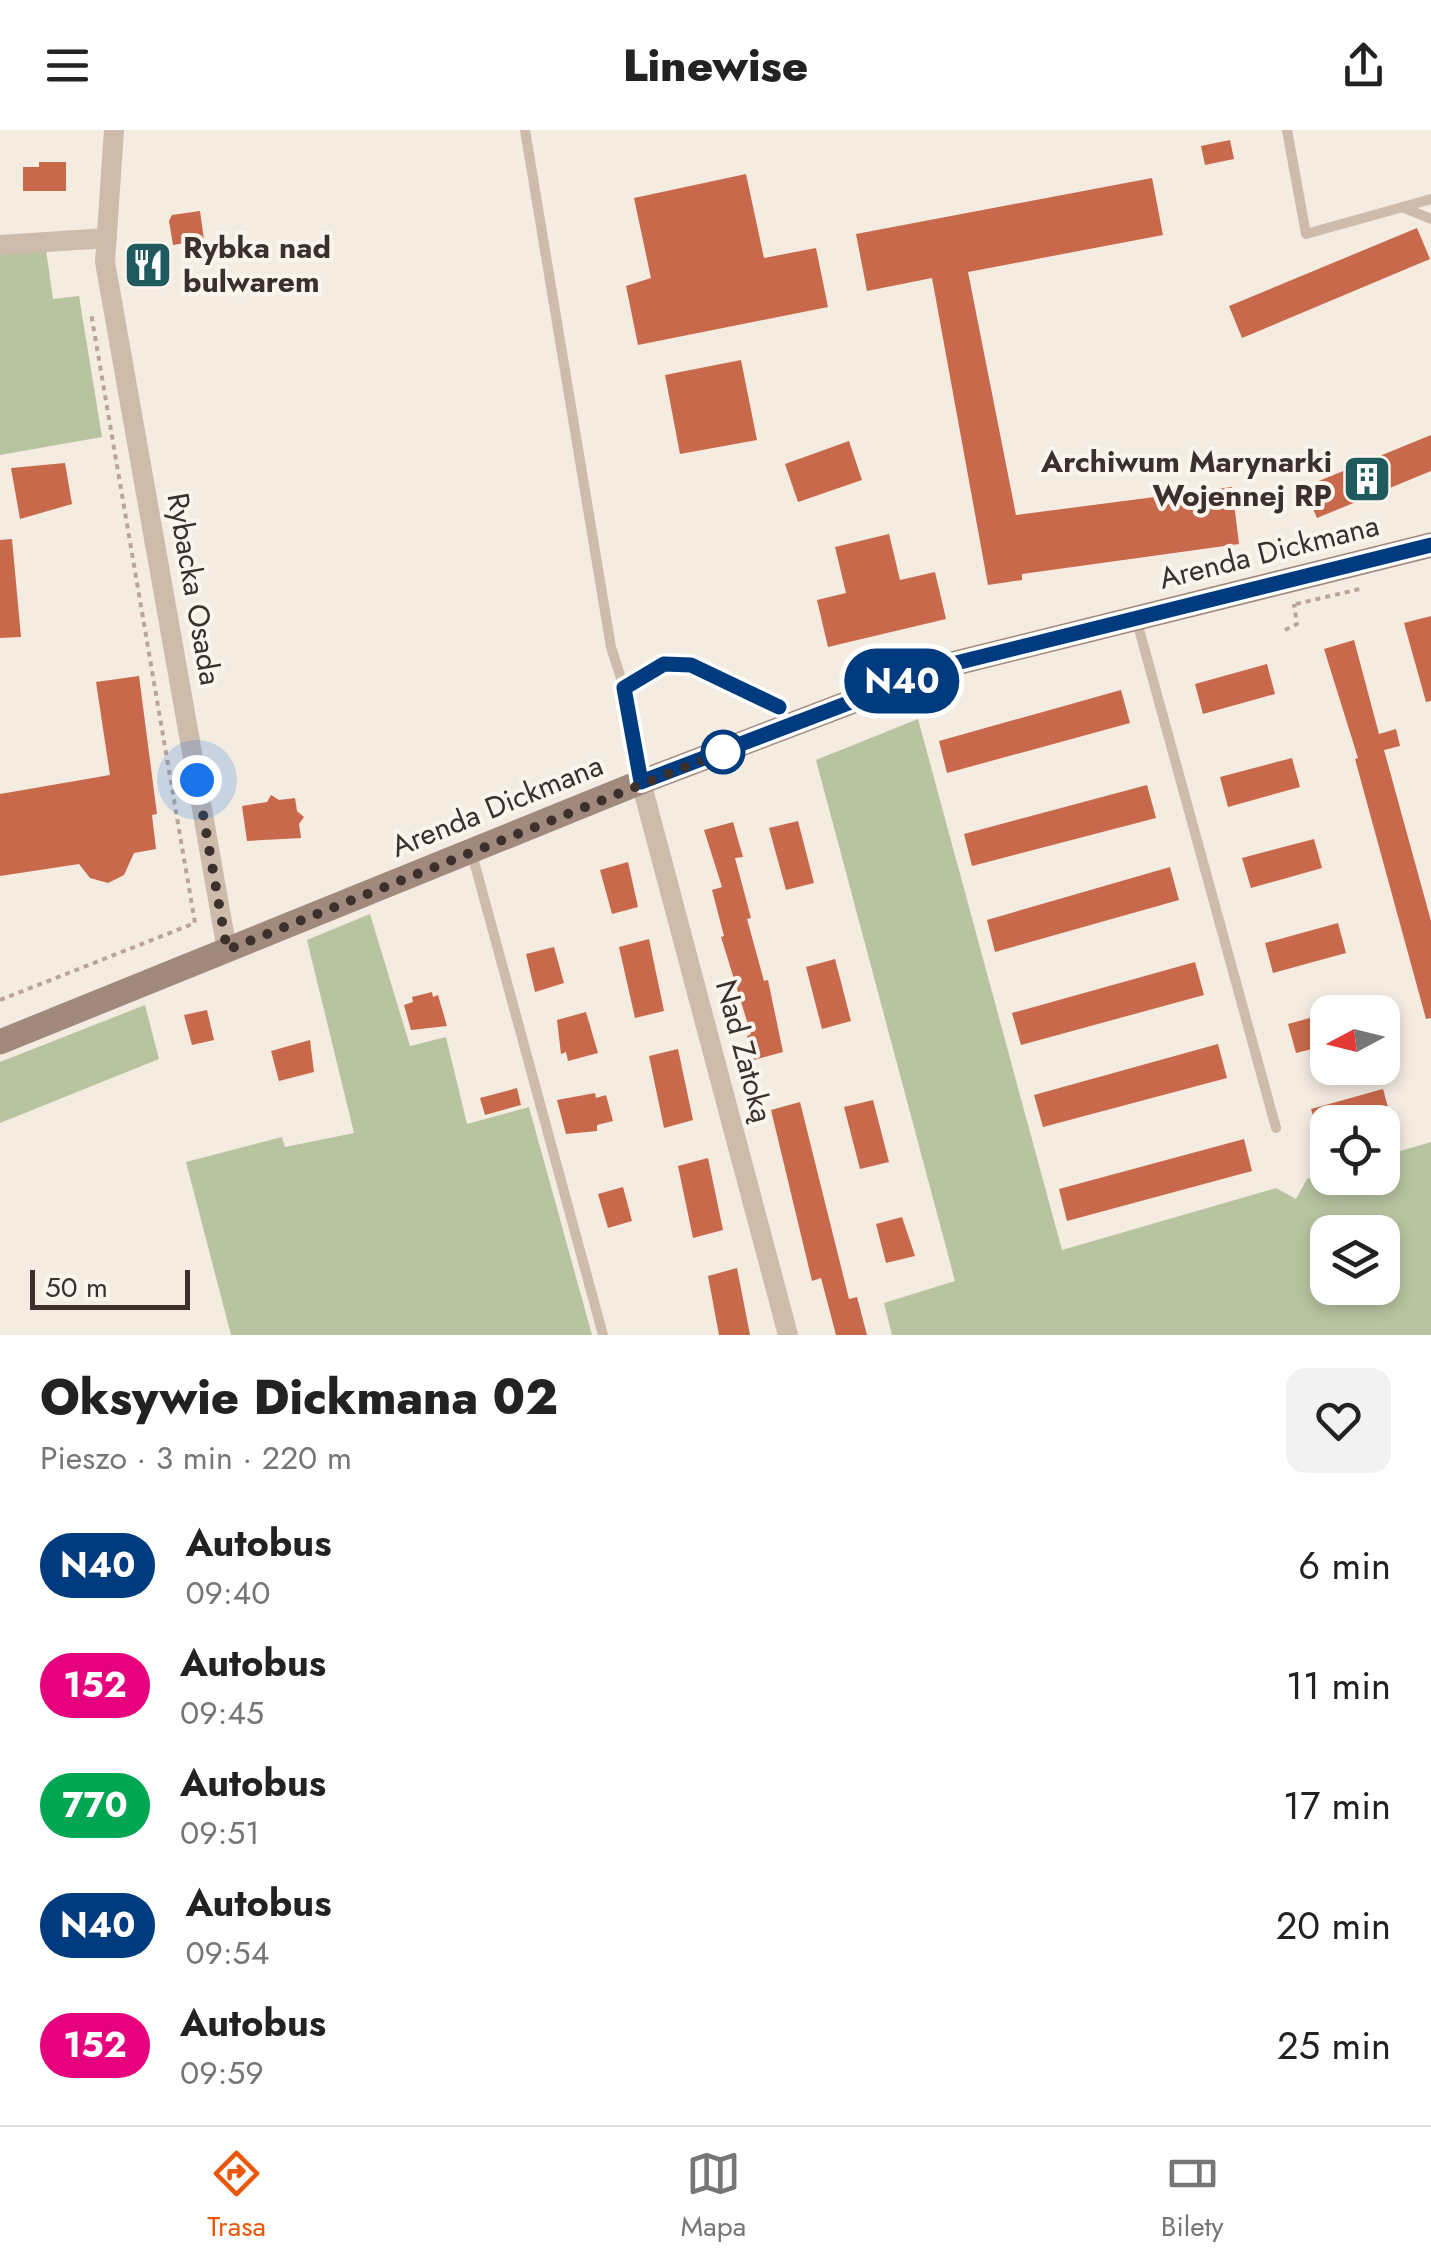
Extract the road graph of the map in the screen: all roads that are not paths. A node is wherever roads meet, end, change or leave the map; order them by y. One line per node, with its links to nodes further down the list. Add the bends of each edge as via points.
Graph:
1 (114, 130): 7 (street, Rybacka Osada)
2 (525, 130): 11 (lane, via 611,648)
3 (1287, 130): 5 (lane, via 1306,234)
4 (1431, 199): 5 (lane)
5 (1401, 207): 6 (lane)
6 (1431, 219)
7 (107, 238): 8 (street); 15 (street, Rybacka Osada, via 105,262)
8 (0, 245)
9 (1431, 544): 10 (street, Arenda Dickmana)
10 (1136, 618): 12 (street, Arenda Dickmana, via 948,665); 17 (lane)
11 (624, 688): 12 (lane, via 664,664 691,665 779,707); 13 (lane)
12 (793, 724): 13 (street, Arenda Dickmana)
13 (641, 782): 14 (street, Arenda Dickmana); 19 (street, Nad Zatoką)
14 (472, 852): 15 (street, Arenda Dickmana); 18 (lane)
15 (227, 950): 16 (street, Arenda Dickmana)
16 (0, 1042)
17 (1276, 1128)
18 (603, 1335)
19 (788, 1335)

